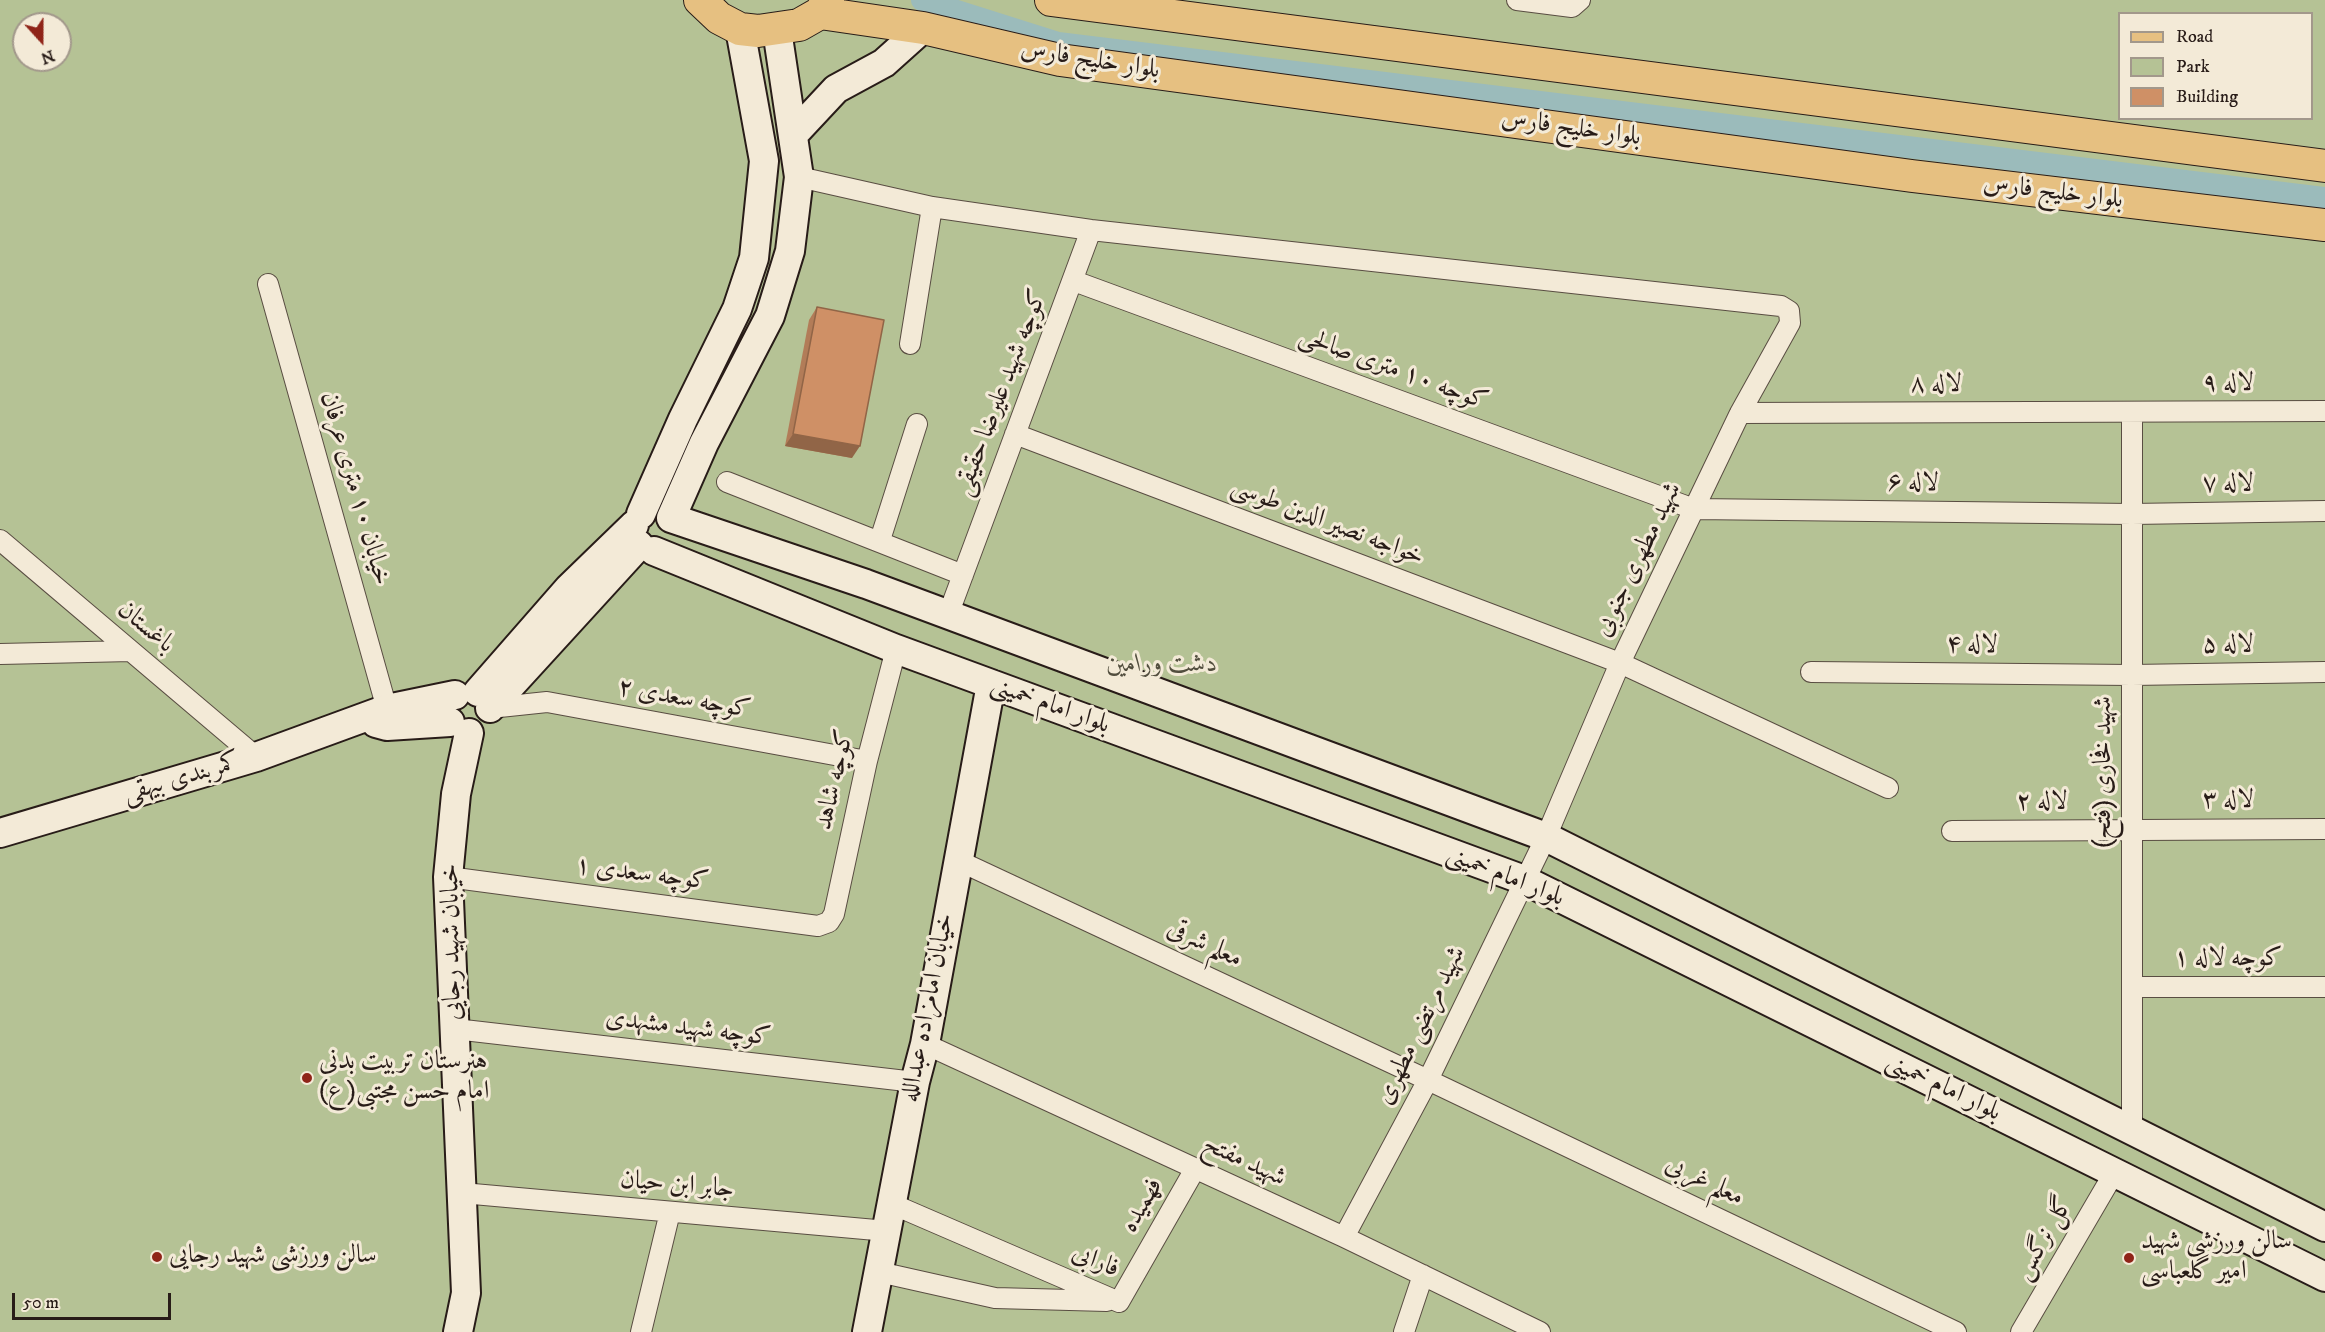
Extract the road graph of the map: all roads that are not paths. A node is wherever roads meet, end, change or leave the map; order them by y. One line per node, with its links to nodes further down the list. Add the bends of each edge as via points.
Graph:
1 (700, 0): 7 (main road, via 719,18)
2 (1051, 0): 10 (main road, بلوار خلیج فارس)
3 (1517, 0): 4 (street, via 1572,7)
4 (1580, 0)
5 (824, 7): 6 (main road, بلوار خلیج فارس); 8 (main road, via 800,25)
6 (923, 28): 9 (main road, via 884,63 836,89); 13 (main road, بلوار خلیج فارس, via 1060,60 1912,176)
7 (740, 29): 8 (main road); 28 (main road, via 764,161 754,258 737,309 683,419)
8 (777, 30): 9 (main road)
9 (793, 135): 11 (main road)
10 (2325, 166)
11 (799, 177): 12 (street); 27 (main road, via 790,251 770,316 704,443)
12 (932, 207): 14 (street); 17 (street)
13 (2325, 225)
14 (1091, 231): 15 (street, کوچه شهید علیرضا حقیقی); 20 (street, شهید مطهری جنوبی, via 1781,306 1789,311 1790,323)
15 (1074, 281): 22 (street, کوچه شهید علیرضا حقیقی); 24 (street, کوچه ۱۰ متری صالحی)
16 (268, 284): 42 (street, خیابان ۱۰ متری عرفان)
17 (910, 344)
18 (2325, 411): 19 (street, لاله ۹)
19 (2132, 412): 20 (street, لاله ۸); 26 (street, شهید فخاری (فتح))
20 (1740, 413): 24 (street, شهید مطهری جنوبی)
21 (917, 424): 30 (street)
22 (1015, 434): 31 (street, کوچه شهید علیرضا حقیقی); 36 (street, خواجه نصیر الدین طوسی)
23 (727, 482): 30 (street)
24 (1694, 509): 26 (street, لاله ۶); 36 (street, شهید مطهری جنوبی)
25 (2325, 511): 26 (street, لاله ۷)
26 (2132, 514): 39 (street, شهید فخاری (فتح))
27 (671, 518): 28 (main road, خیابان شهید رجایی, via 674,537 666,547); 32 (main road, بلوار امام خمینی)
28 (642, 534): 33 (main road, بلوار امام خمینی); 41 (main road, خیابان شهید رجایی, via 569,588)
29 (0, 540): 34 (street, باغستان)
30 (880, 540): 31 (street)
31 (963, 575): 32 (street, کوچه شهید علیرضا حقیقی)
32 (948, 615): 50 (main road, بلوار امام خمینی)
33 (896, 649): 40 (main road, بلوار امام خمینی); 44 (street, کوچه شاهد)
34 (131, 651): 35 (street); 43 (street, باغستان)
35 (0, 654)
36 (1620, 663): 45 (street, خواجه نصیر الدین طوسی); 50 (street, شهید مطهری جنوبی)
37 (1811, 672): 39 (street, لاله ۴)
38 (2325, 672): 39 (street, لاله ۵)
39 (2132, 675): 47 (street, شهید فخاری (فتح))
40 (991, 684): 51 (main road, خیابان امامزاده عبدالله); 53 (main road, بلوار امام خمینی)
41 (468, 710): 42 (main road, via 387,726); 44 (street, کوچه سعدی ۲, via 547,702); 52 (main road, خیابان شهید رجایی)
42 (375, 715): 43 (main road, کمربندی بیهقی)
43 (256, 758): 49 (main road, کمربندی بیهقی)
44 (867, 761): 54 (street, کوچه شاهد, via 834,914)
45 (1888, 788)
46 (2325, 829): 47 (street, لاله ۳)
47 (2132, 830): 48 (street, لاله ۲); 55 (street, شهید فخاری (فتح))
48 (1952, 831)
49 (0, 833)
50 (1546, 837): 53 (street, شهید مرتضی مطهری); 61 (main road, بلوار امام خمینی)
51 (957, 860): 58 (main road, خیابان امامزاده عبدالله); 59 (street, معلم شرقی)
52 (448, 877): 54 (street, کوچه سعدی ۱, via 818,926); 57 (main road, خیابان شهید رجایی)
53 (1524, 880): 59 (street, شهید مرتضی مطهری); 63 (main road, بلوار امام خمینی)
54 (829, 922)
55 (2132, 987): 56 (street, کوچه لاله ۱); 61 (street, شهید فخاری (فتح))
56 (2325, 987)
57 (455, 1029): 60 (street, کوچه شهید مشهدی); 64 (main road, خیابان شهید رجایی)
58 (924, 1044): 60 (main road, خیابان امامزاده عبدالله); 62 (street, شهید مفتح)
59 (1428, 1080): 68 (street, شهید مرتضی مطهری); 78 (street, معلم غربی)
60 (915, 1082): 66 (main road, خیابان امامزاده عبدالله)
61 (2132, 1131): 67 (main road, بلوار امام خمینی)
62 (1195, 1169): 68 (street, شهید مفتح); 72 (street, فهمیده)
63 (2114, 1173): 71 (main road, بلوار امام خمینی); 79 (street, گل نرگس)
64 (462, 1193): 65 (street, جابر ابن حیان); 73 (main road, خیابان شهید رجایی, via 466,1293)
65 (670, 1212): 66 (street, جابر ابن حیان); 74 (street)
66 (889, 1217): 69 (main road, خیابان امامزاده عبدالله); 72 (street, فارابی)
67 (2325, 1227)
68 (1344, 1237): 70 (street, شهید مفتح)
69 (879, 1272): 72 (street, فارابی, via 995,1298); 75 (main road, خیابان امامزاده عبدالله)
70 (1423, 1275): 76 (street); 77 (street, شهید مفتح)
71 (2325, 1276)
72 (1119, 1302)
73 (458, 1332)
74 (641, 1332)
75 (867, 1332)
76 (1404, 1332)
77 (1540, 1332)
78 (1956, 1332)
79 (2021, 1332)

